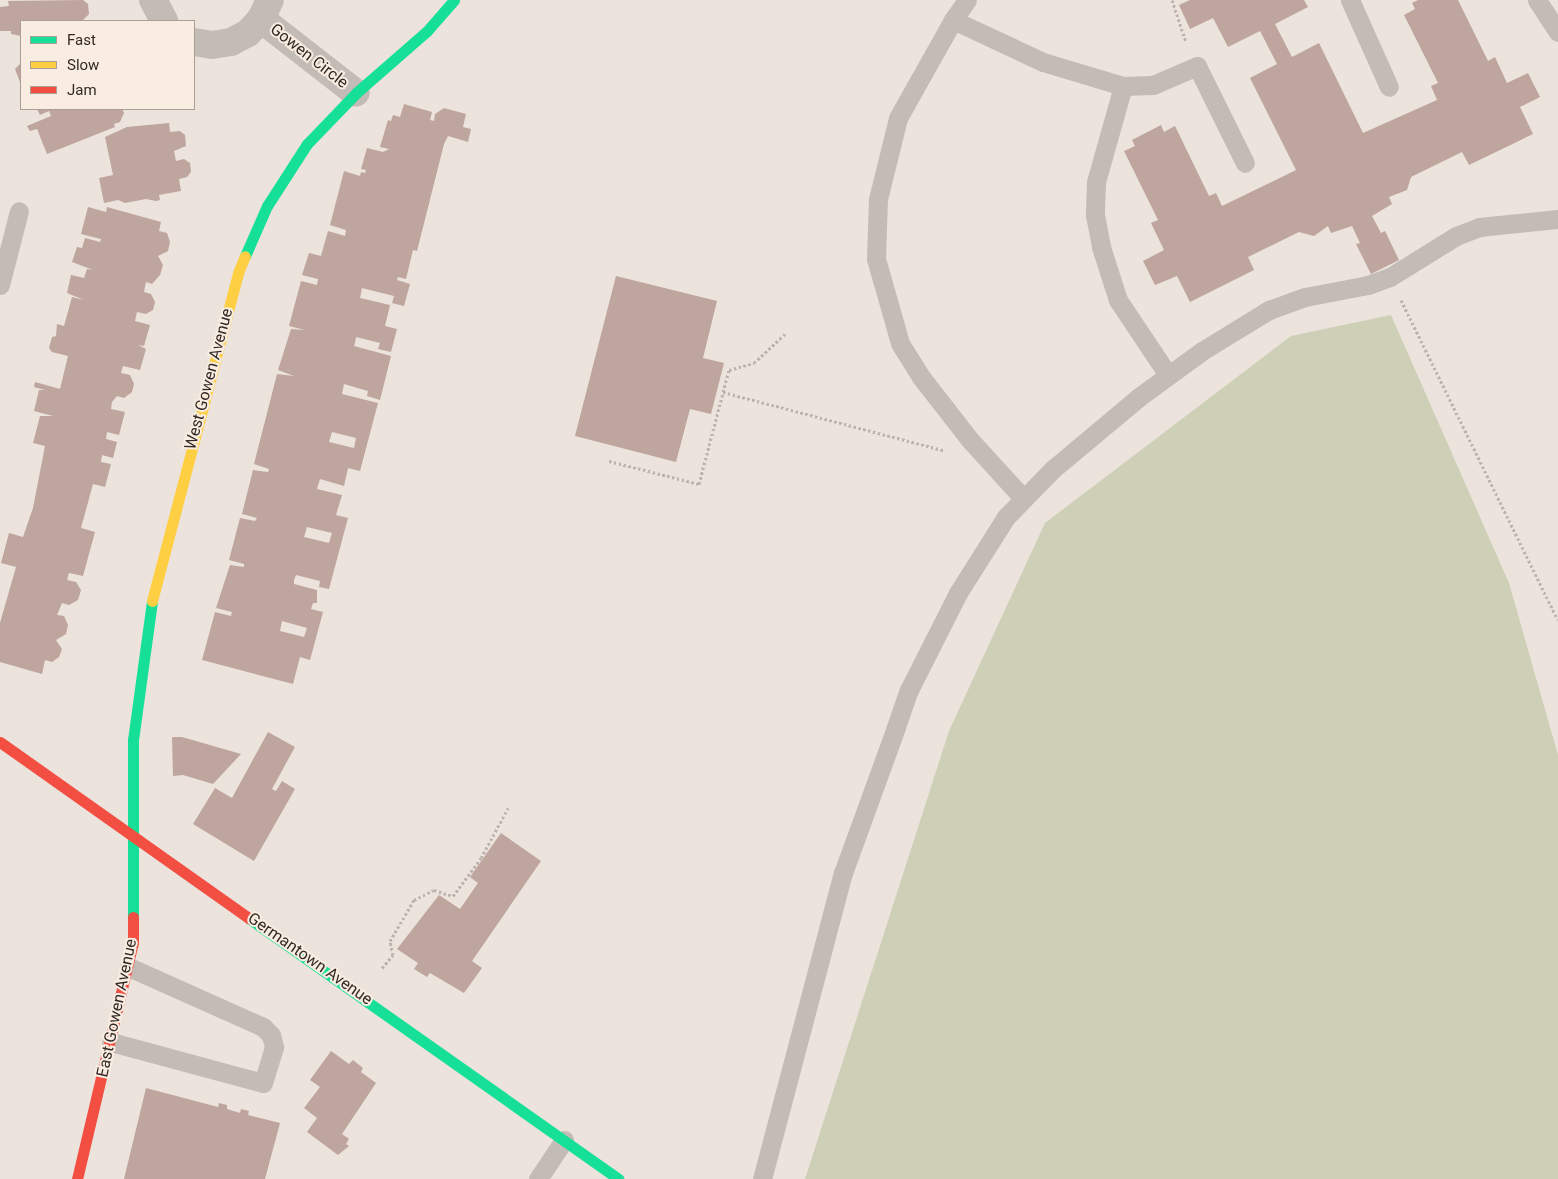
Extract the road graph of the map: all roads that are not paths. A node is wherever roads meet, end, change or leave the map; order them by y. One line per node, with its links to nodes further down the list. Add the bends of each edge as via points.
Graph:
1 (153, 0): 7 (street)
2 (454, 0): 13 (street, West Gowen Avenue, via 427,30)
3 (967, 0): 8 (lane)
4 (1350, 0): 12 (lane)
5 (1537, 0): 9 (lane)
6 (266, 10): 10 (street, Gowen Circle, via 248,33 231,42 212,45); 13 (street, Gowen Circle)
7 (163, 20)
8 (953, 20): 11 (lane, via 1043,62); 19 (lane, via 898,118 878,199 876,258 900,343 922,377)
9 (1558, 32)
10 (195, 42)
11 (1123, 86): 14 (lane, via 1153,85 1197,66); 18 (lane, via 1096,182 1095,215 1101,247 1118,300)
12 (1390, 87)
13 (356, 92): 21 (street, West Gowen Avenue, via 286,173 267,206 238,273 150,610 133,740)
14 (1245, 163)
15 (19, 211): 17 (lane)
16 (1558, 219): 18 (lane, via 1479,227 1456,236 1408,268 1383,280 1305,296 1269,310)
17 (0, 285)
18 (1168, 375): 19 (lane, via 1098,430)
19 (1023, 498): 28 (lane, via 983,549 910,690 843,873)
20 (0, 742): 21 (street, Germantown Avenue)
21 (131, 834): 22 (street, East Gowen Avenue, via 135,920); 24 (street, Germantown Avenue)
22 (129, 967): 23 (street, East Gowen Avenue); 23 (lane, via 263,1027 272,1035 274,1047 263,1083)
23 (111, 1042): 25 (street, East Gowen Avenue)
24 (564, 1140): 26 (lane); 27 (street, Germantown Avenue)
25 (76, 1179)
26 (538, 1179)
27 (618, 1179)
28 (762, 1179)

